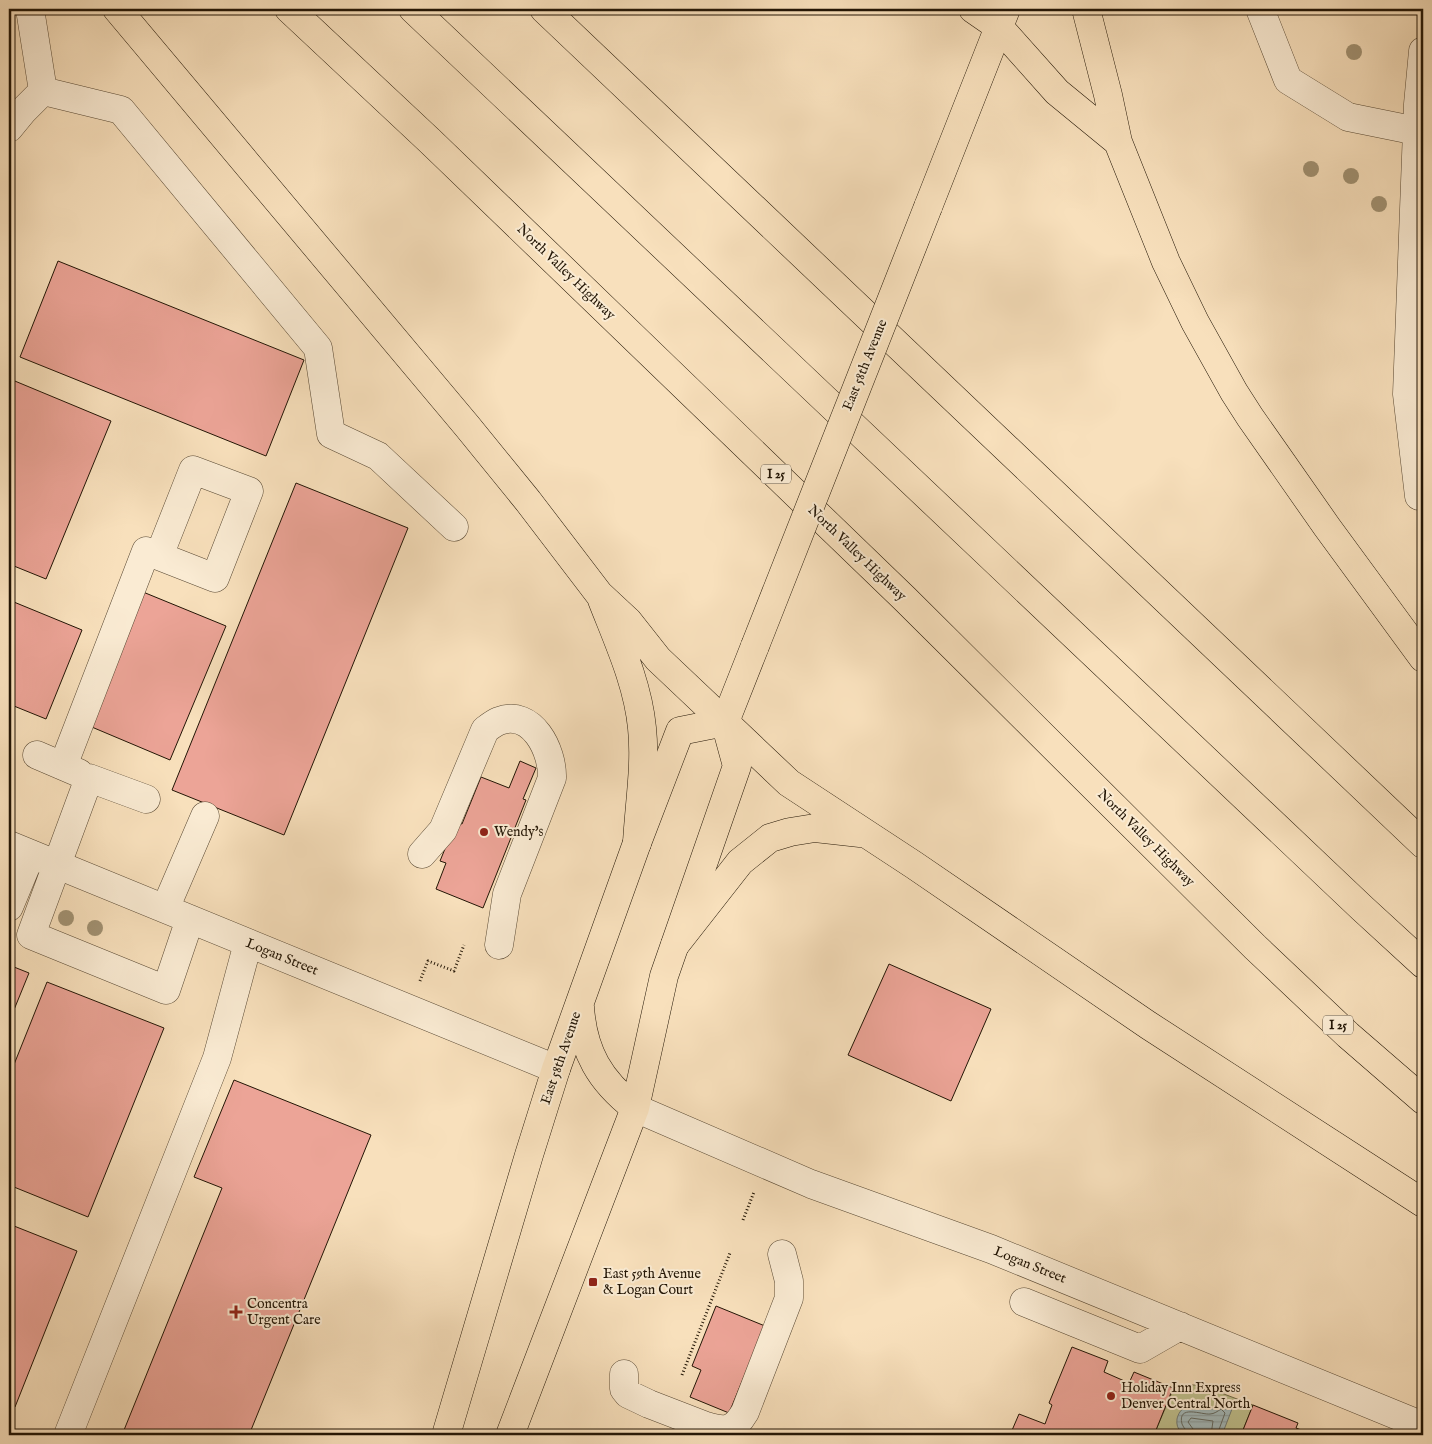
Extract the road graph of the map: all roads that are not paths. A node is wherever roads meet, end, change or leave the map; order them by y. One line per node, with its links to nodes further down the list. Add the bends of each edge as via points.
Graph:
1 (30, 9): 11 (street)
2 (117, 9): 19 (main road, via 467,426)
3 (289, 9): 42 (main road, North Valley Highway / I 25, via 430,140 905,599 1262,953 1348,1035)
4 (413, 9): 39 (main road)
5 (544, 9): 29 (main road)
6 (973, 9): 9 (main road)
7 (1086, 9): 14 (main road)
8 (1260, 9): 13 (street, via 1288,80 1348,117)
9 (1003, 18): 14 (main road, via 1057,92); 21 (main road, East 58th Avenue, bridge)
10 (1423, 50): 13 (street)
11 (43, 90): 12 (street); 17 (street, via 121,110 318,348 331,434 378,456)
12 (9, 128)
13 (1417, 131): 15 (street)
14 (1118, 142): 20 (main road, via 1166,262 1234,392 1316,512)
15 (1418, 241): 16 (street, via 1407,394)
16 (1419, 496)
17 (454, 527)
18 (159, 556): 23 (street, via 146,551)
19 (600, 594): 21 (main road, via 628,621 658,659); 28 (main road, via 629,673 642,725 644,747)
20 (1423, 658)
21 (725, 722): 27 (main road, via 789,783); 28 (main road, East 58th Avenue, via 680,731); 38 (main road, via 737,766)
22 (37, 755): 23 (street)
23 (63, 766): 24 (street)
24 (90, 778): 25 (street); 32 (street)
25 (146, 799)
26 (205, 816): 34 (street)
27 (866, 834): 38 (main road, via 815,828 770,838 740,862); 44 (main road, via 1148,1025)
28 (637, 843): 40 (main road, East 58th Avenue)
29 (1423, 844)
30 (20, 850): 32 (street, Logan Street); 33 (street)
31 (422, 854): 37 (street, via 443,830 485,730 499,721 514,719 528,723 550,756 552,778 507,894)
32 (57, 865): 34 (street, Logan Street); 35 (street, via 31,935 166,990)
33 (9, 907)
34 (165, 909): 35 (street, Logan Street)
35 (190, 919): 36 (street, Logan Street)
36 (248, 944): 41 (street, Logan Street); 50 (street, via 216,1058)
37 (499, 945)
38 (674, 945): 43 (main road, via 664,976)
39 (1423, 964)
40 (580, 1006): 41 (main road, East 58th Avenue); 43 (main road, via 585,1040 602,1077)
41 (556, 1069): 51 (main road, East 58th Avenue)
42 (1423, 1100)
43 (635, 1108): 47 (street, Logan Street, via 811,1184 991,1249); 52 (main road)
44 (1423, 1203)
45 (782, 1254): 48 (street, via 790,1281 789,1298 744,1412 732,1428 706,1426 636,1398 624,1389)
46 (1024, 1302): 47 (street, via 1140,1349)
47 (1180, 1326): 49 (street, Logan Street)
48 (624, 1374)
49 (1418, 1428)
50 (68, 1435)
51 (446, 1435)
52 (510, 1435)

